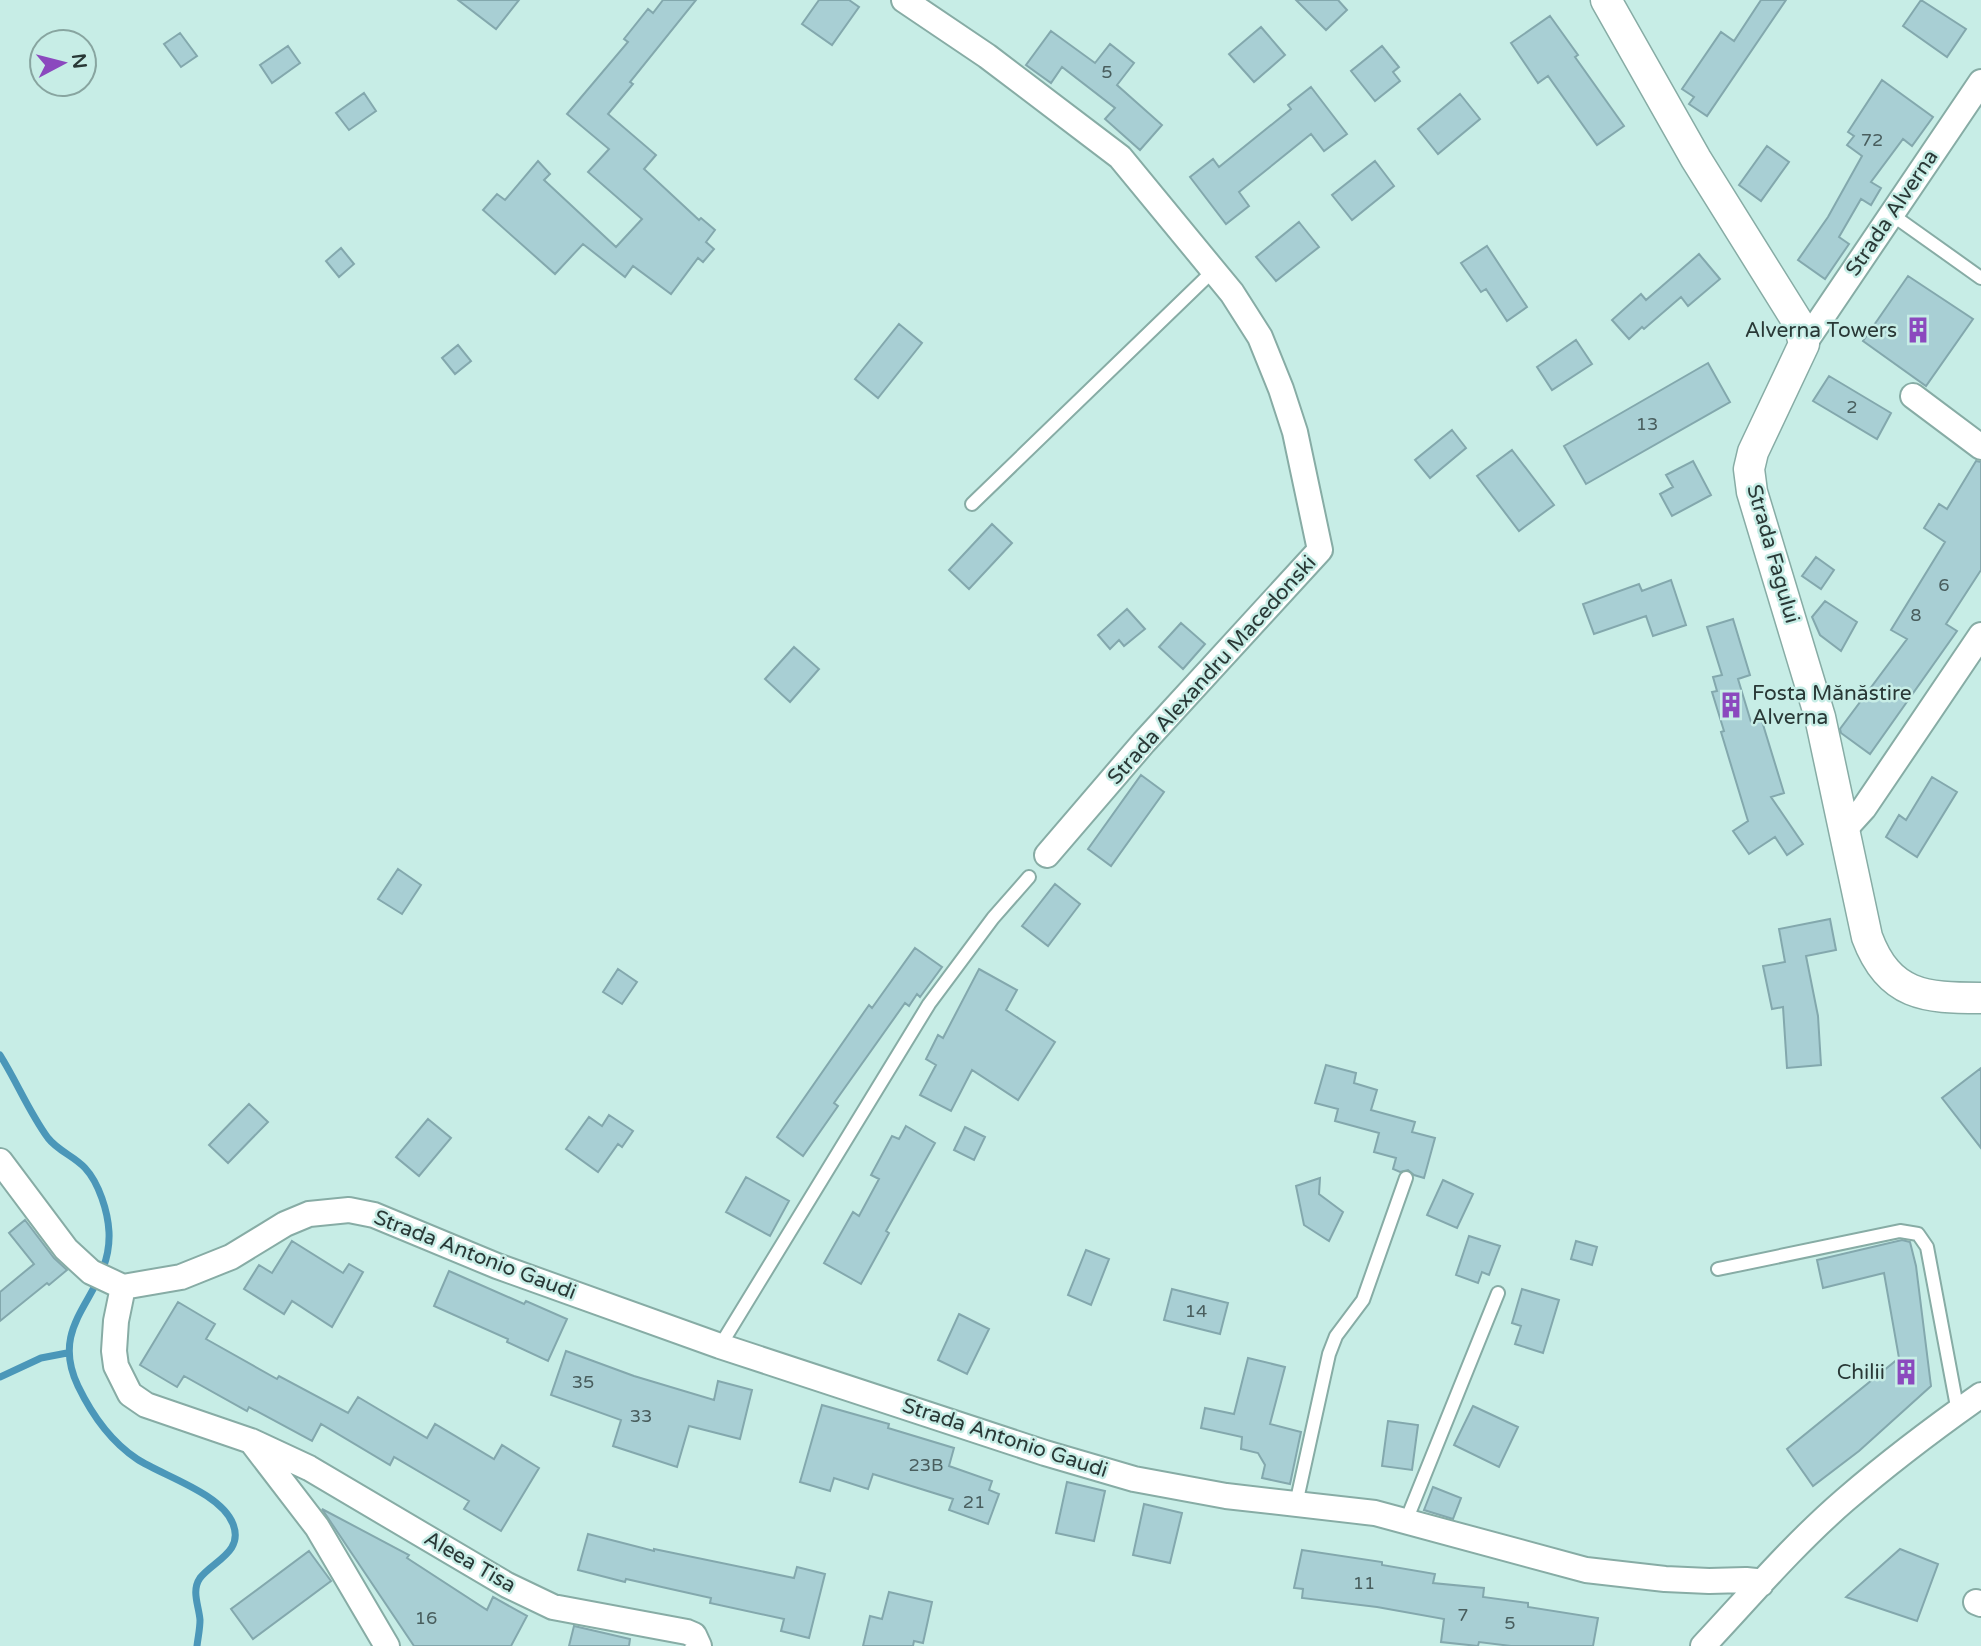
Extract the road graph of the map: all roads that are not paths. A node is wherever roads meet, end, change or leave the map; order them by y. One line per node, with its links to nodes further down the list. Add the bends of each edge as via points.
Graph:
1 (904, 0): 5 (street, Strada Alexandru Macedonski, via 987,56 1120,157)
2 (1606, 0): 7 (street, via 1696,159 1799,324)
3 (1981, 82): 4 (street, Strada Alverna)
4 (1891, 214): 6 (lane); 7 (street, Strada Alverna)
5 (1214, 270): 10 (lane); 13 (street, Strada Alexandru Macedonski, via 1260,337 1281,389 1320,550)
6 (1981, 278)
7 (1804, 344): 12 (street, Strada Fagului, via 1762,430 1749,469 1820,717)
8 (1913, 396): 9 (street)
9 (1981, 447)
10 (972, 504)
11 (1981, 635): 12 (street, via 1864,808)
12 (1844, 830): 15 (street, Strada Fagului, via 1867,937 1880,965 1907,990 1943,998)
13 (1047, 855)
14 (1029, 877): 21 (lane, via 929,1004)
15 (1981, 998)
16 (0, 1161): 19 (street, via 66,1249)
17 (1406, 1178): 25 (lane, via 1363,1300 1336,1336 1329,1354)
18 (1718, 1269): 23 (lane, via 1900,1231 1918,1234 1927,1247)
19 (109, 1280): 21 (street, Strada Antonio Gaudi, via 181,1278 231,1257 309,1214 349,1210 374,1215 497,1266); 24 (street, Aleea Tisa, via 116,1321 116,1366 130,1395 146,1405)
20 (1499, 1293): 26 (lane)
21 (720, 1346): 25 (street, Strada Antonio Gaudi, via 1135,1479)
22 (1981, 1395): 23 (street)
23 (1958, 1412): 27 (street, via 1844,1501)
24 (251, 1441): 28 (street, via 317,1527); 29 (street, Aleea Tisa, via 332,1480 538,1600 568,1611 687,1632)
25 (1296, 1504): 26 (street, Strada Antonio Gaudi)
26 (1406, 1521): 27 (street, Strada Antonio Gaudi, via 1586,1570)
27 (1761, 1584): 30 (street)
28 (387, 1646)
29 (699, 1646)
30 (1703, 1646)

